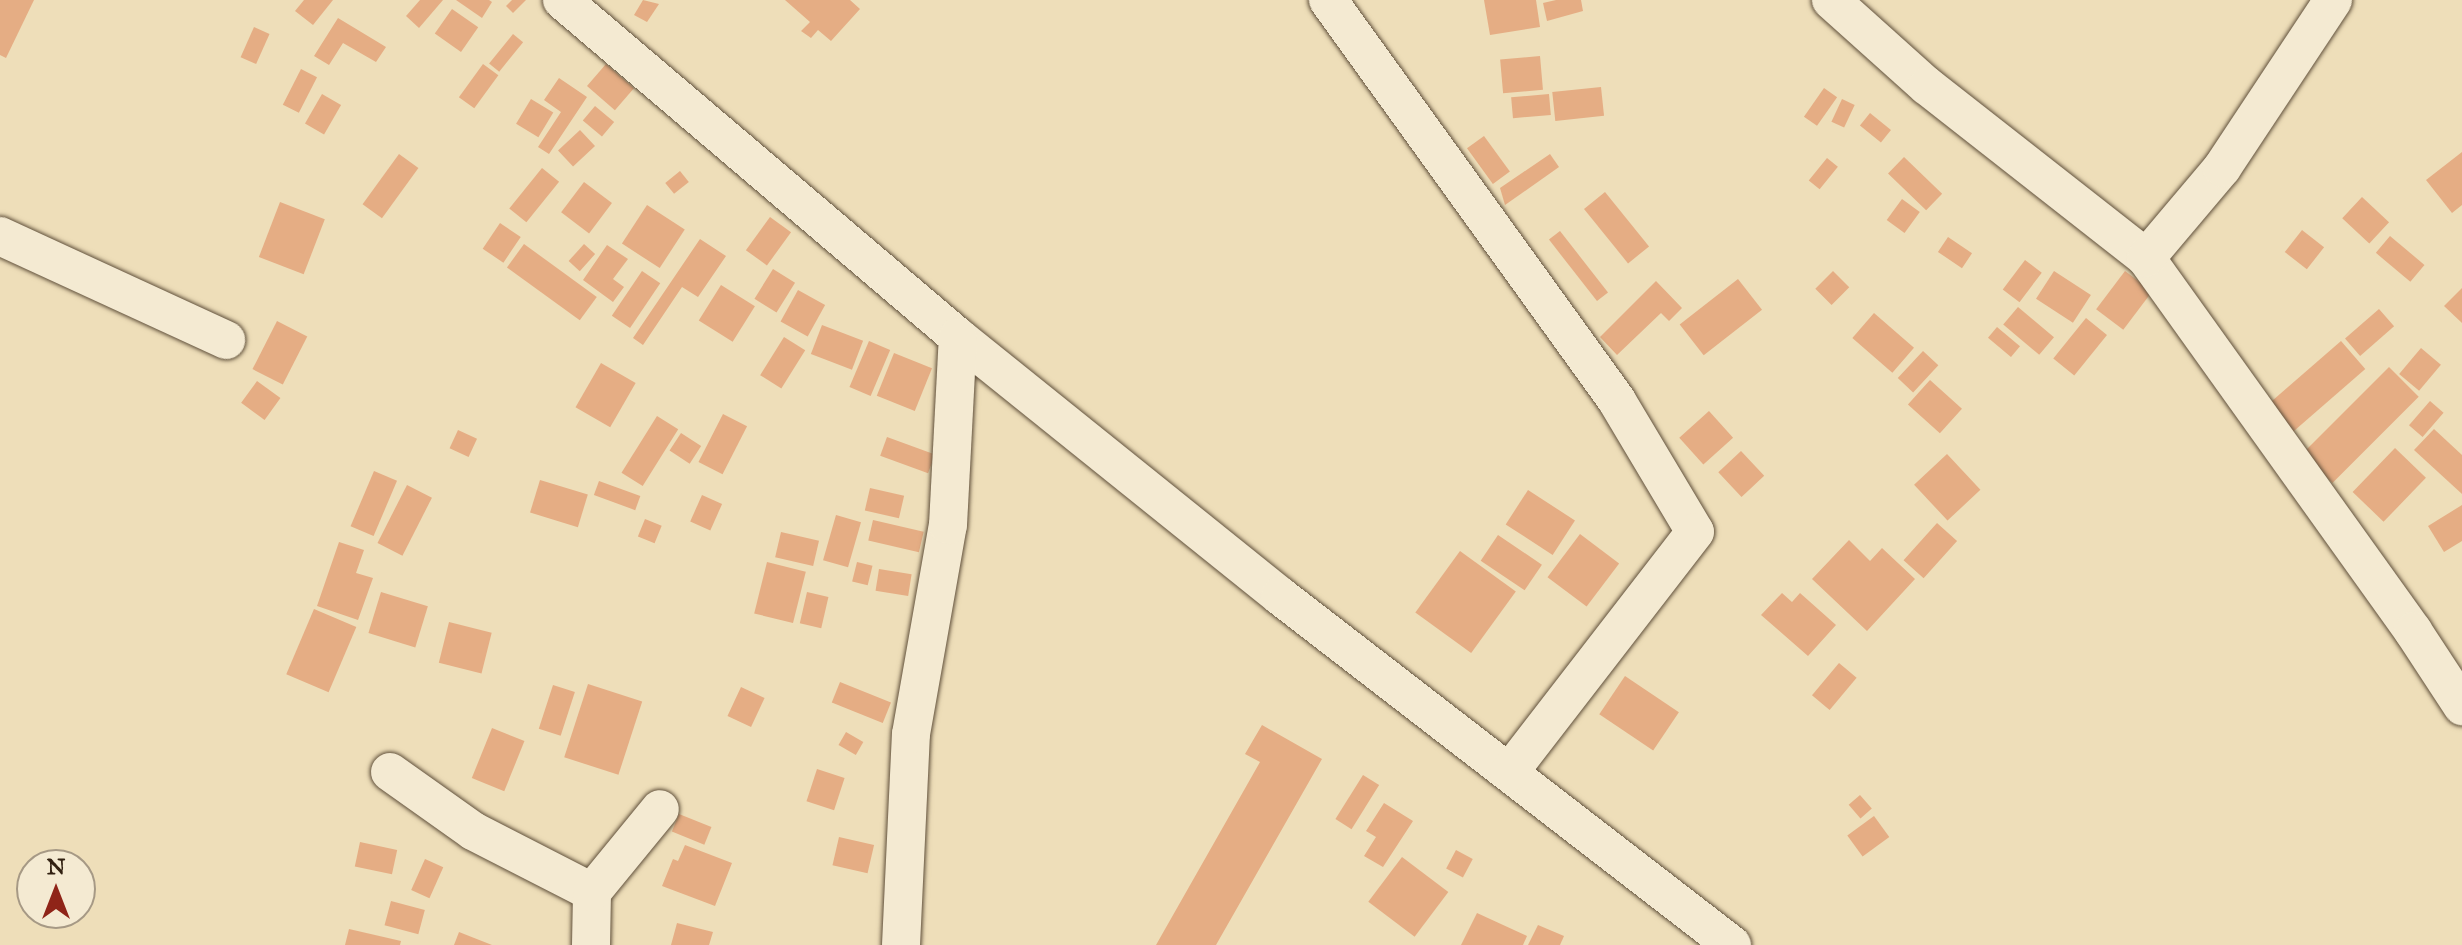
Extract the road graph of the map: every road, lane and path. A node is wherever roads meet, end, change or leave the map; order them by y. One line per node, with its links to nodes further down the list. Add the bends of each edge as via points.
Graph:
1 (562, 0): 7 (street)
2 (1328, 0): 11 (street, via 1617,401 1695,532)
3 (1831, 0): 6 (street, via 1927,86)
4 (2333, 0): 6 (street, via 2222,168)
5 (0, 236): 8 (street)
6 (2146, 258): 9 (street)
7 (958, 337): 11 (street); 15 (street, via 948,525 911,734)
8 (226, 340)
9 (2462, 706)
10 (390, 772): 13 (street, via 473,831)
11 (1509, 773): 16 (street)
12 (660, 809): 13 (street)
13 (592, 892): 14 (street)
14 (591, 945)
15 (901, 945)
16 (1732, 945)

